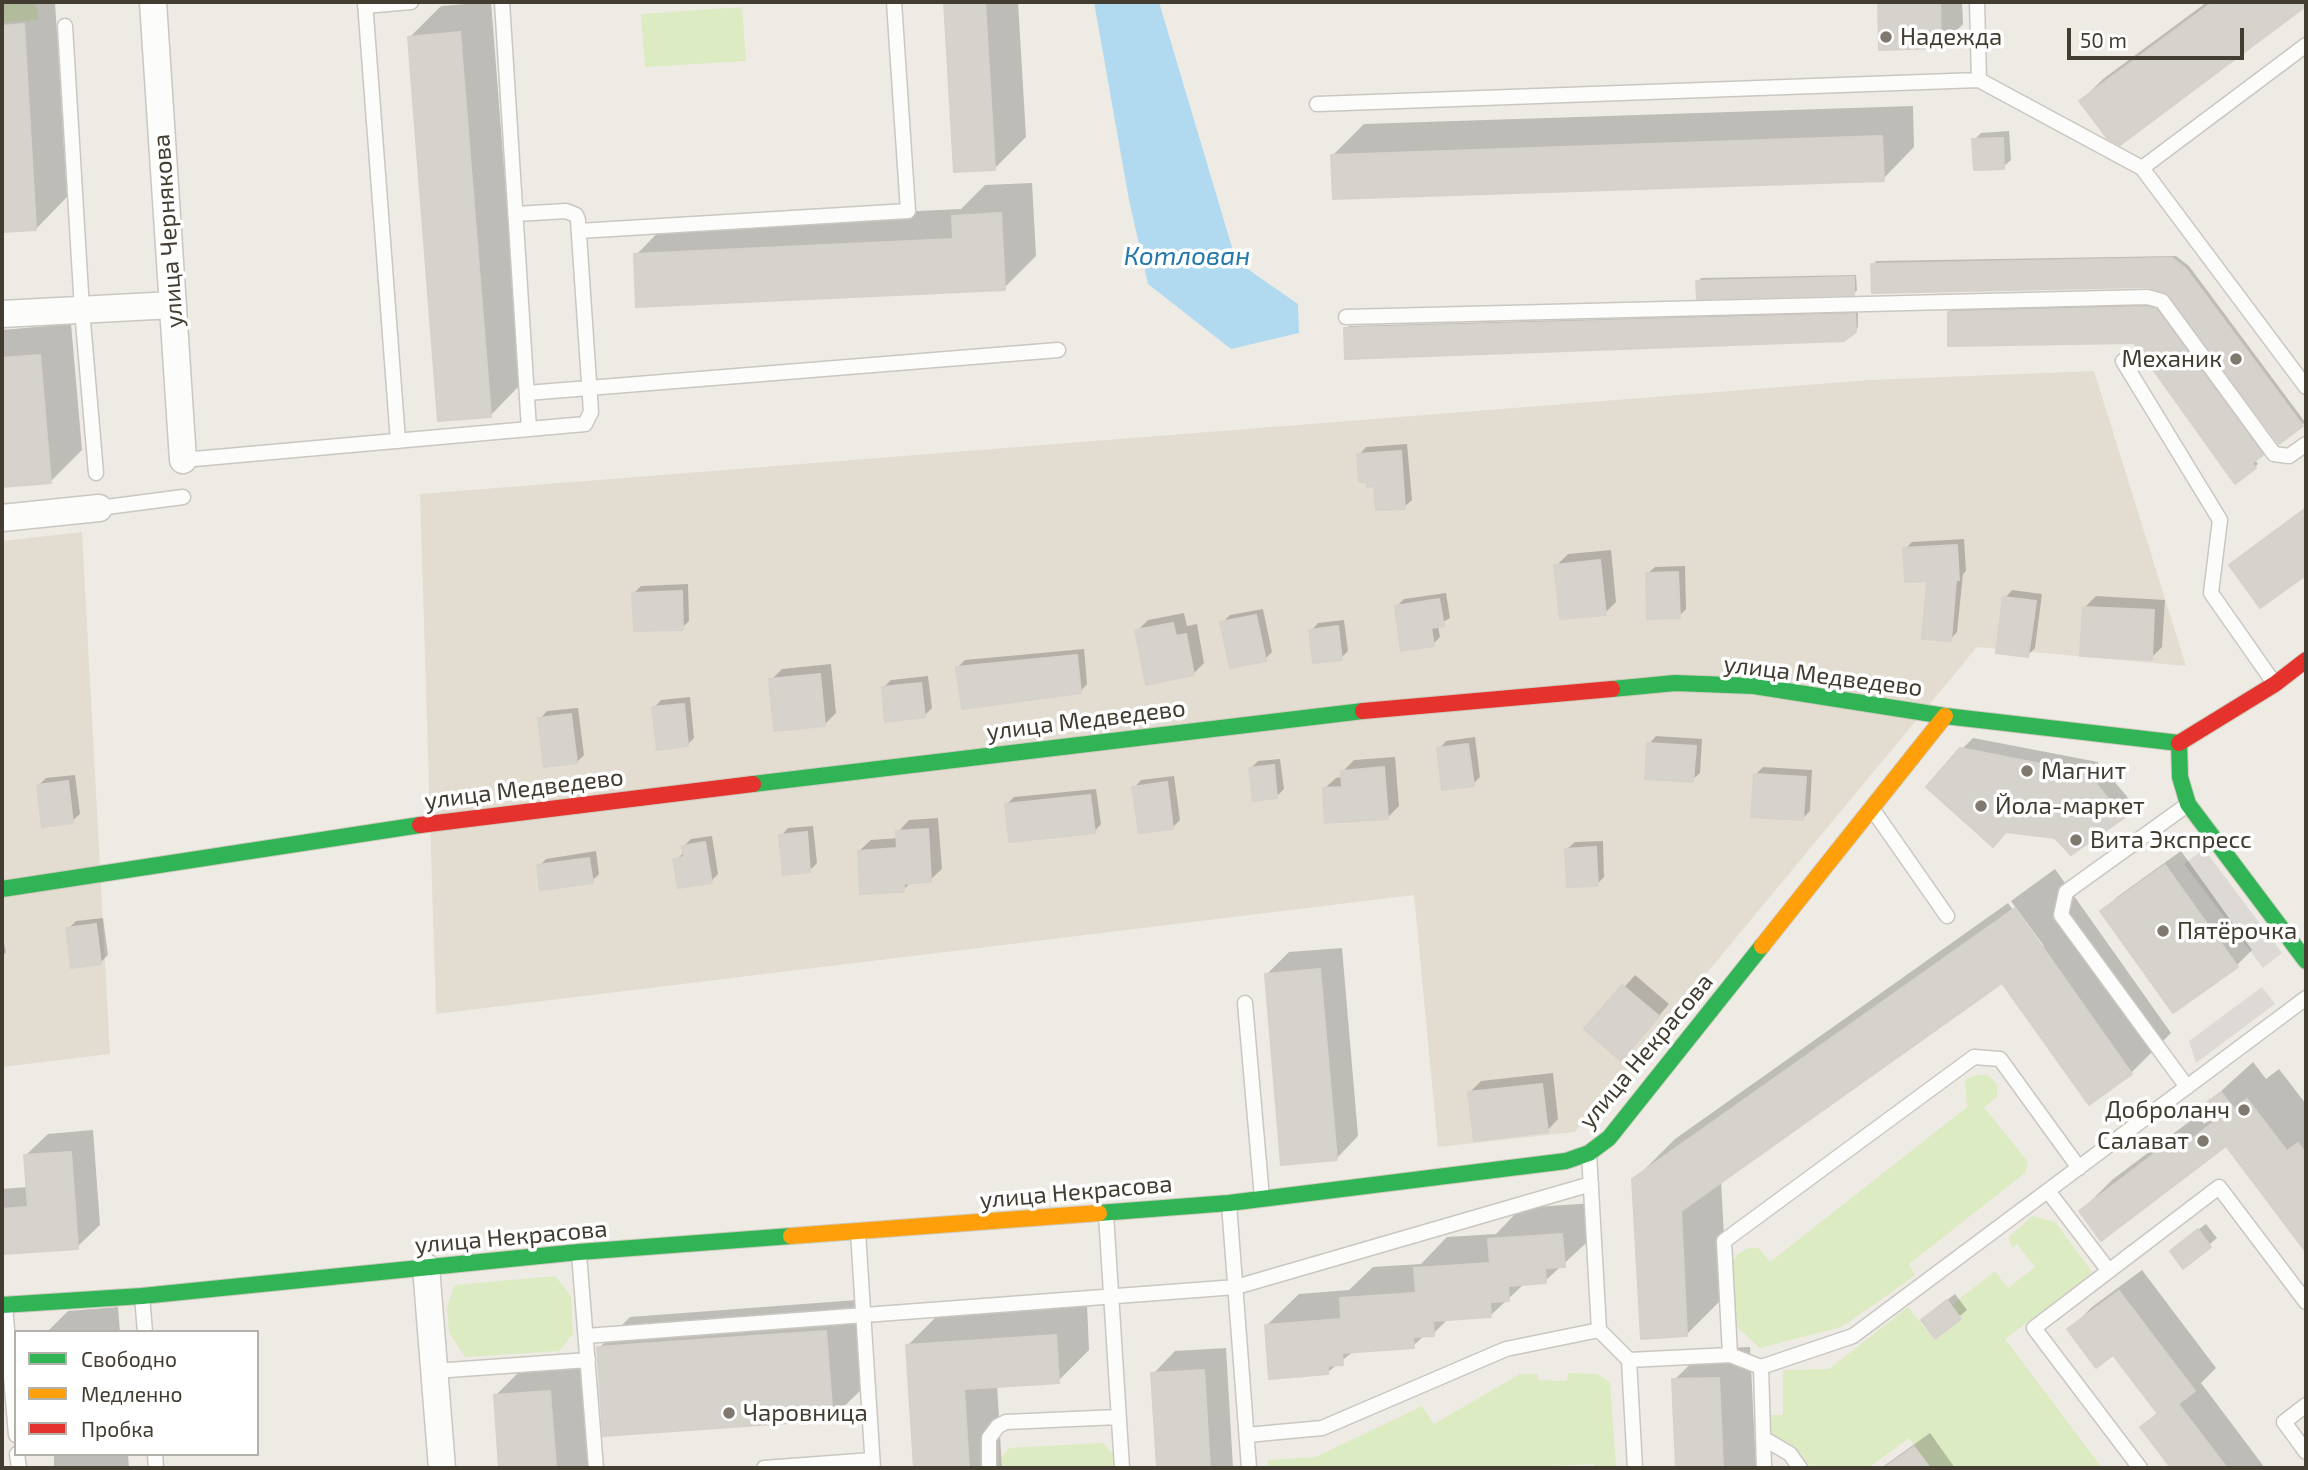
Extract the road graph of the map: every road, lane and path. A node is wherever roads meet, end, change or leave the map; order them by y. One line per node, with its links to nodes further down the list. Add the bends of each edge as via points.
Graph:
1 (153, 2): 14 (street, улица Чернякова)
2 (411, 2): 6 (lane)
3 (502, 2): 12 (lane)
4 (894, 2): 13 (lane, via 908,211)
5 (1977, 2): 9 (lane)
6 (365, 4): 24 (lane)
7 (65, 26): 15 (lane)
8 (2306, 44): 11 (lane)
9 (1979, 80): 10 (lane); 11 (lane)
10 (1317, 104)
11 (2142, 168): 20 (lane)
12 (516, 214): 13 (lane, via 571,212); 22 (lane)
13 (579, 231): 21 (lane)
14 (173, 305): 15 (street); 26 (street, улица Чернякова)
15 (82, 310): 16 (street); 27 (lane)
16 (2, 314)
17 (1346, 317): 25 (lane, via 2147,297 2162,300 2274,454 2289,456)
18 (1058, 350): 21 (lane)
19 (2123, 361): 32 (lane, via 2220,520 2211,593)
20 (2306, 387)
21 (590, 388): 22 (lane); 23 (lane, via 591,412 584,425)
22 (527, 393): 23 (lane)
23 (529, 429): 24 (lane)
24 (398, 441): 26 (lane)
25 (2306, 444)
26 (183, 460)
27 (96, 473)
28 (183, 497): 29 (lane)
29 (99, 508): 30 (street)
30 (2, 518)
31 (2306, 660): 32 (street)
32 (2275, 684): 34 (street)
33 (1945, 716): 34 (street, улица Медведево); 36 (street, улица Некрасова); 37 (street, улица Медведево, via 1755,686 1675,683 1366,710 403,827)
34 (2179, 743): 35 (street, via 2180,777)
35 (2188, 804): 39 (street); 42 (lane, via 2066,892 2061,915)
36 (1872, 809): 38 (lane); 43 (street, улица Некрасова, via 1609,1138)
37 (2, 889)
38 (1947, 916)
39 (2306, 961)
40 (2306, 998): 42 (lane)
41 (1245, 1003): 47 (lane)
42 (2188, 1087): 44 (lane)
43 (1589, 1153): 45 (lane); 47 (street, улица Некрасова, via 1566,1161)
44 (2079, 1168): 46 (lane); 63 (lane, via 2000,1059 1974,1057 1724,1241)
45 (1591, 1185): 54 (lane); 61 (lane)
46 (2048, 1191): 53 (lane); 66 (lane, via 1853,1336)
47 (1263, 1199): 48 (street, улица Некрасова)
48 (1229, 1203): 49 (street, улица Некрасова); 54 (lane)
49 (1106, 1213): 50 (street, улица Некрасова); 56 (lane)
50 (858, 1232): 51 (street, улица Некрасова); 59 (lane)
51 (579, 1252): 52 (street, улица Некрасова); 62 (lane)
52 (426, 1267): 55 (street, улица Некрасова); 67 (street)
53 (2109, 1271): 57 (lane, via 2219,1187); 84 (lane, via 2034,1328)
54 (1236, 1287): 56 (lane); 71 (lane)
55 (142, 1296): 58 (street, улица Некрасова); 60 (lane)
56 (1111, 1297): 59 (lane); 70 (lane)
57 (2306, 1302)
58 (3, 1305): 69 (lane)
59 (863, 1315): 62 (lane); 74 (lane)
60 (145, 1330)
61 (1599, 1330): 65 (lane); 71 (lane, via 1506,1349 1322,1428)
62 (586, 1336): 64 (lane)
63 (1730, 1355): 65 (lane); 66 (lane)
64 (588, 1360): 67 (lane); 76 (lane)
65 (1629, 1360): 81 (lane)
66 (1761, 1367): 72 (lane)
67 (435, 1371): 75 (street)
68 (2306, 1405): 73 (lane, via 2284,1422)
69 (14, 1415)
70 (1118, 1416): 78 (lane, via 1006,1422 989,1438); 79 (lane)
71 (1247, 1435): 80 (lane)
72 (1763, 1438): 82 (lane); 83 (lane, via 1790,1454)
73 (2306, 1452)
74 (872, 1464): 77 (lane)
75 (442, 1468)
76 (596, 1468)
77 (764, 1468)
78 (989, 1468)
79 (1122, 1468)
80 (1250, 1468)
81 (1635, 1468)
82 (1764, 1468)
83 (1800, 1468)
84 (2140, 1468)

